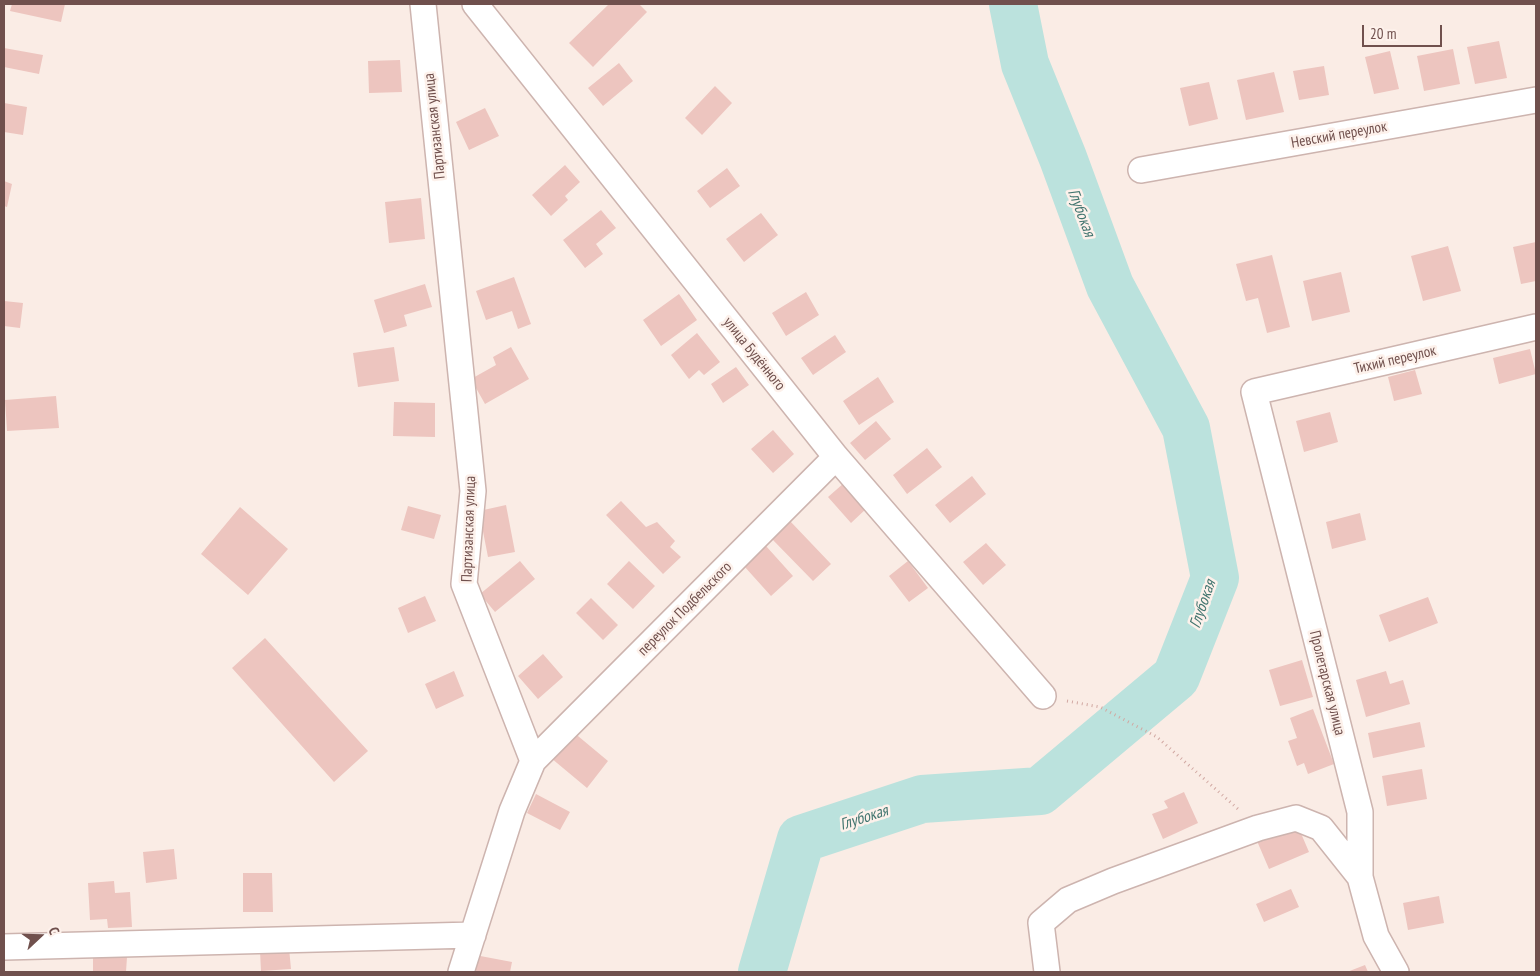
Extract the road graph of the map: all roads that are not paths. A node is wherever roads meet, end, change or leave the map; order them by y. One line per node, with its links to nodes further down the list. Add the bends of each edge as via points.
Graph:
1 (423, 4): 9 (street, Партизанская улица, via 473,491 464,584)
2 (475, 4): 7 (street, улица Будённого)
3 (1536, 100): 4 (street, Невский переулок)
4 (1142, 170)
5 (1536, 327): 6 (street, Тихий переулок)
6 (1254, 392): 10 (street, Пролетарская улица, via 1360,812)
7 (836, 457): 8 (street, улица Будённого); 9 (street, переулок Подбельского)
8 (1043, 696)
9 (533, 760): 11 (street, via 512,812)
10 (1360, 877): 14 (street, via 1320,828 1296,818 1258,828 1068,900 1041,923); 15 (street, Пролетарская улица, via 1376,936)
11 (472, 935): 12 (street); 13 (street)
12 (4, 947)
13 (461, 972)
14 (1047, 972)
15 (1396, 972)

